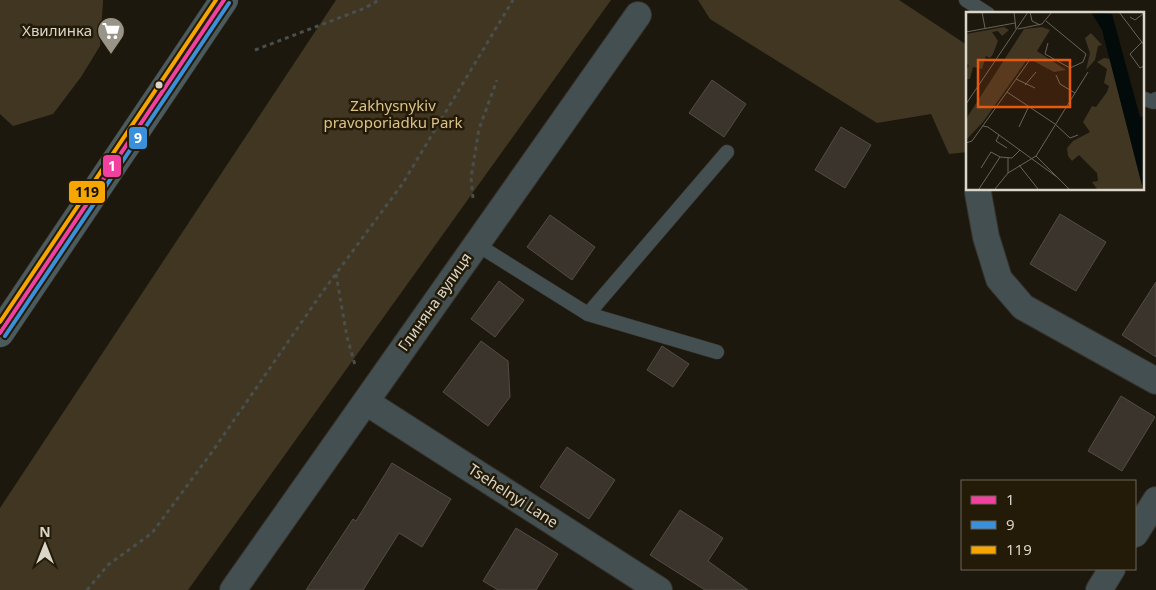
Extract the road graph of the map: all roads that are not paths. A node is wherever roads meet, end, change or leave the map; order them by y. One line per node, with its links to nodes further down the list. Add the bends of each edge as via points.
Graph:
1 (224, 0): 11 (main road)
2 (966, 0): 3 (lane)
3 (985, 12)
4 (638, 15): 9 (street, Глиняна вулиця)
5 (1144, 99): 6 (lane, via 1153,102)
6 (1156, 99)
7 (727, 152): 10 (lane)
8 (978, 193): 13 (street, via 986,237 1000,279 1023,307)
9 (476, 244): 10 (lane); 14 (street, Глиняна вулиця)
10 (588, 314): 12 (lane)
11 (0, 333)
12 (716, 352)
13 (1156, 381)
14 (366, 402): 18 (street, Tsehelnyi Lane); 19 (street, Глиняна вулиця)
15 (1156, 500): 16 (street)
16 (1136, 532)
17 (1111, 570): 20 (street)
18 (644, 586)
19 (233, 590)
20 (1099, 590)

